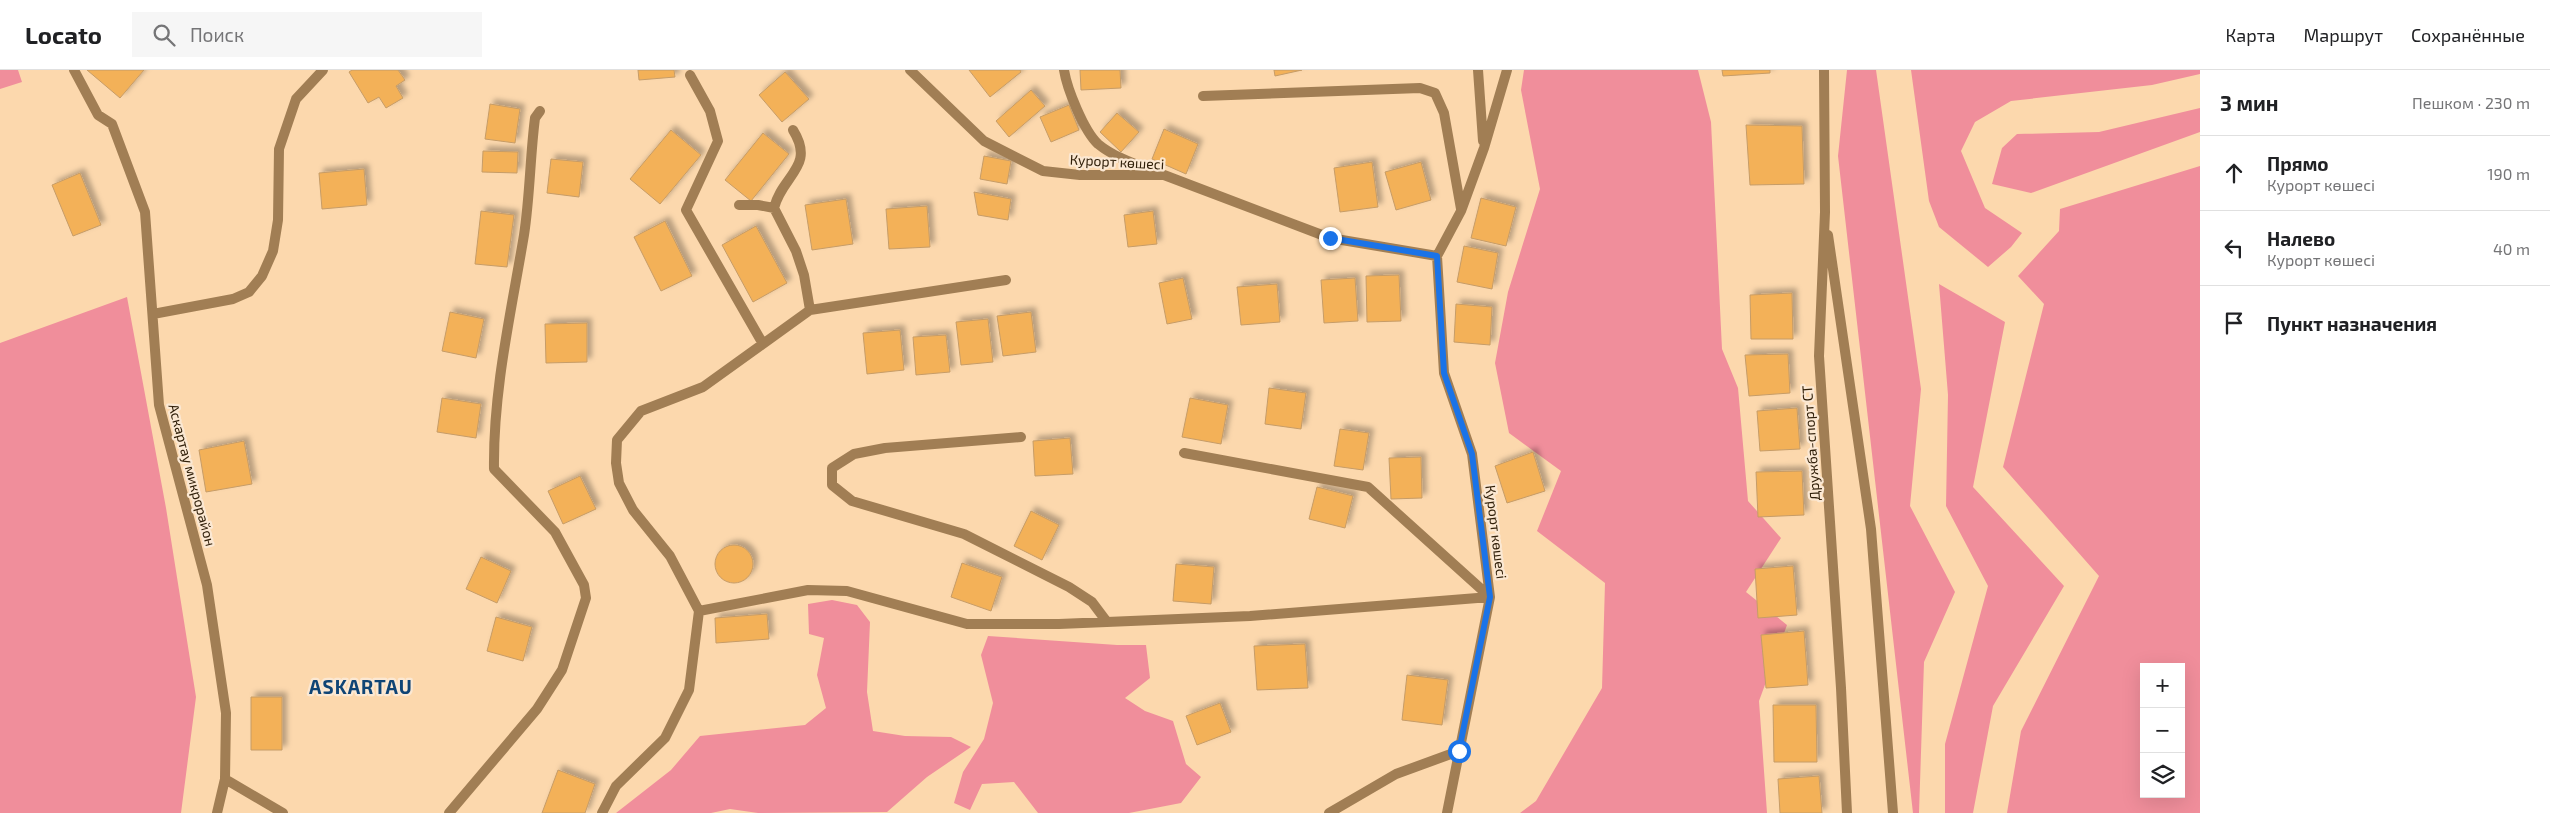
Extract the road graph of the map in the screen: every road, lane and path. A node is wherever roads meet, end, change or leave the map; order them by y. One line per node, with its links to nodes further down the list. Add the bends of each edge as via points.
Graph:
1 (74, 70): 21 (street, Аскартау микрорайон, via 98,115 112,124 145,212)
2 (322, 70): 21 (street, via 296,99 279,149 278,220 273,251 262,276 249,292 233,299)
3 (910, 70): 13 (street, Курорт көшесі, via 984,140 1043,171 1080,175)
4 (1064, 70): 13 (street, via 1076,110 1097,143 1114,154)
5 (1478, 70): 12 (street)
6 (1507, 70): 12 (street)
7 (1824, 70): 17 (street, Дружба-спорт СТ)
8 (690, 75): 22 (street, via 710,110 718,141 686,210)
9 (1203, 96): 16 (street, via 1420,88 1435,93 1444,114)
10 (540, 111): 32 (street, via 535,118 524,234 504,342 494,436 494,470 555,532 584,585 586,598 562,670 547,694)
11 (793, 130): 15 (street, via 802,154)
12 (1484, 148): 16 (street)
13 (1164, 175): 18 (street, Курорт көшесі, via 1330,238)
14 (740, 206): 15 (street)
15 (774, 208): 20 (street, via 796,251)
16 (1461, 211): 18 (street)
17 (1825, 212): 36 (street, Дружба-спорт СТ, via 1818,356); 37 (street, via 1871,529)
18 (1437, 256): 25 (street, Курорт көшесі, via 1444,373 1472,454)
19 (1006, 280): 20 (street)
20 (810, 310): 22 (street)
21 (153, 314): 29 (street, Аскартау микрорайон, via 159,405 208,585 226,714)
22 (763, 344): 26 (street, via 703,387 641,411 617,440 616,463 620,482 633,510 670,556)
23 (1021, 437): 27 (street, via 885,448 854,454 832,468 832,485 852,501 964,534 1077,592 1092,602)
24 (1184, 453): 25 (street, via 1368,487)
25 (1490, 597): 27 (street, via 1250,616); 28 (street, Курорт көшесі)
26 (699, 611): 27 (street, via 808,590 838,590 967,624); 33 (street, via 689,690 665,738 616,786)
27 (1107, 622)
28 (1459, 751): 34 (street, via 1396,774); 35 (street, Курорт көшесі)
29 (225, 779): 30 (street, Аскартау микрорайон); 31 (street)
30 (217, 813)
31 (283, 813)
32 (449, 813)
33 (602, 813)
34 (1329, 813)
35 (1447, 813)
36 (1847, 813)
37 (1893, 813)

